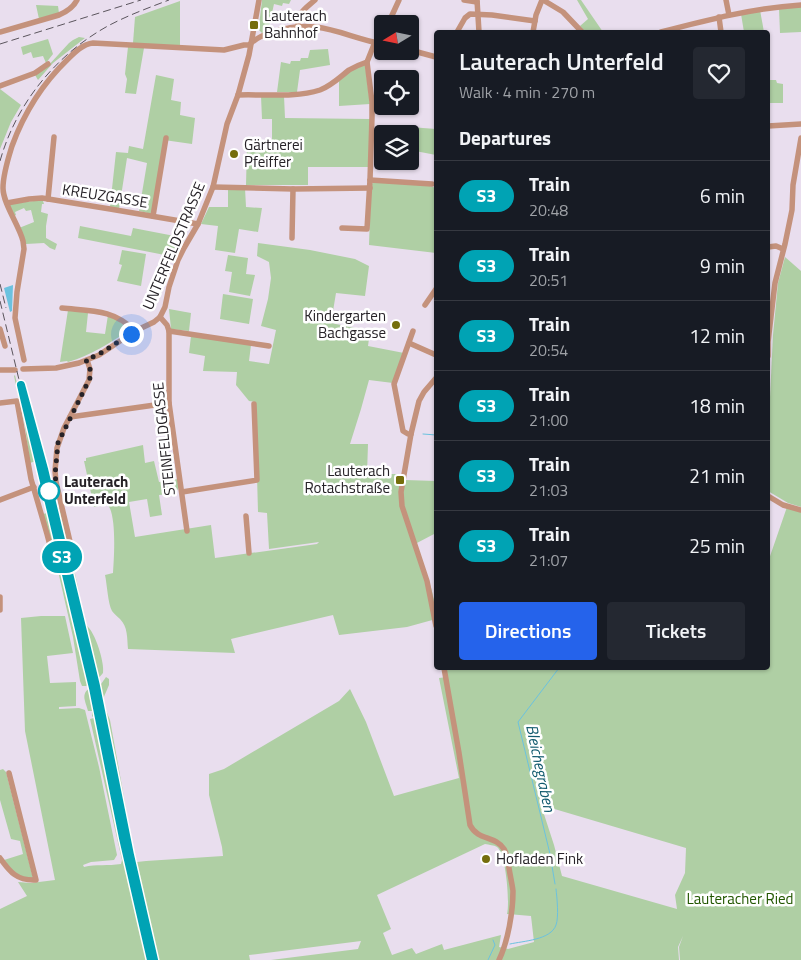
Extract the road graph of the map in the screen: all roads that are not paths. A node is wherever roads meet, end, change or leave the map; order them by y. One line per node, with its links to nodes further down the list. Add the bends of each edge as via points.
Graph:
1 (77, 0): 22 (street, via 59,15)
2 (259, 0): 23 (street, UNTERFELDSTRASSE)
3 (315, 0): 15 (street, via 301,12)
4 (399, 0): 11 (street)
5 (464, 0): 8 (street)
6 (543, 0): 14 (street); 19 (street, via 563,12)
7 (726, 0): 12 (street)
8 (477, 1): 10 (street)
9 (801, 5): 12 (street)
10 (478, 14): 14 (street); 16 (street, via 468,15); 17 (street)
11 (392, 15)
12 (729, 15): 13 (street)
13 (719, 17): 20 (street); 21 (street)
14 (535, 20): 18 (street)
15 (298, 26): 23 (street, via 270,33); 24 (street, via 324,28)
16 (459, 30)
17 (479, 30)
18 (533, 30)
19 (580, 30)
20 (669, 30)
21 (721, 30)
22 (0, 32)
23 (252, 42): 31 (street, UNTERFELDSTRASSE); 43 (street, via 224,50 109,43 89,44 77,51 50,78 19,129 3,187)
24 (374, 42)
25 (374, 51): 28 (street)
26 (419, 52): 27 (street)
27 (434, 56)
28 (367, 62): 31 (street, via 322,89 304,94); 37 (street, via 372,106)
29 (48, 64): 30 (street, via 35,73)
30 (0, 86)
31 (238, 95): 39 (street, UNTERFELDSTRASSE, via 227,124)
32 (801, 124): 33 (street)
33 (770, 126)
34 (54, 137): 42 (street)
35 (166, 138): 44 (street)
36 (801, 138): 49 (street, via 792,210)
37 (370, 180): 38 (street); 40 (street)
38 (432, 184)
39 (213, 187): 41 (street); 45 (street, UNTERFELDSTRASSE)
40 (370, 188): 41 (street); 46 (street, via 367,229)
41 (294, 189): 47 (street)
42 (48, 199): 43 (street, KREUZGASSE); 44 (street, KREUZGASSE)
43 (7, 203): 63 (street, via 24,244 15,318)
44 (153, 216): 45 (street, KREUZGASSE)
45 (198, 224): 53 (street, UNTERFELDSTRASSE, via 178,260)
46 (342, 228)
47 (292, 238)
48 (770, 247): 49 (street)
49 (783, 249): 54 (street)
50 (434, 291): 51 (street)
51 (425, 305)
52 (62, 308): 56 (street, via 111,314)
53 (160, 317): 56 (street, UNTERFELDSTRASSE); 57 (street)
54 (770, 325)
55 (0, 329): 60 (street)
56 (135, 331): 64 (street, UNTERFELDSTRASSE)
57 (169, 331): 61 (street); 70 (street, STEINFELDGASSE)
58 (413, 331): 59 (street)
59 (409, 343): 62 (street); 73 (street, via 394,384 403,431)
60 (5, 346)
61 (269, 346)
62 (434, 353)
63 (24, 360)
64 (86, 360): 65 (street, UNTERFELDSTRASSE, via 61,367); 72 (street, via 90,369 89,380)
65 (23, 369)
66 (0, 370): 67 (street)
67 (15, 370)
68 (434, 380): 73 (street, via 419,401)
69 (0, 403): 74 (street, via 17,401)
70 (169, 403): 72 (street); 75 (street, STEINFELDGASSE)
71 (254, 404): 75 (street, via 257,480)
72 (70, 417): 81 (street, via 57,445 55,475)
73 (411, 434): 86 (street, via 401,492 402,506 427,581)
74 (34, 487): 77 (street); 83 (street)
75 (182, 492): 80 (street, STEINFELDGASSE)
76 (770, 497): 78 (street)
77 (0, 500)
78 (801, 510)
79 (246, 516): 82 (street)
80 (187, 531)
81 (71, 546)
82 (249, 553)
83 (55, 564)
84 (0, 597): 85 (street)
85 (0, 610)
86 (434, 616)
87 (444, 670): 90 (street, via 470,825 476,834 500,845 508,862 512,907)
88 (9, 773): 89 (street, via 36,880 26,881 17,877)
89 (0, 858)
90 (499, 960)

